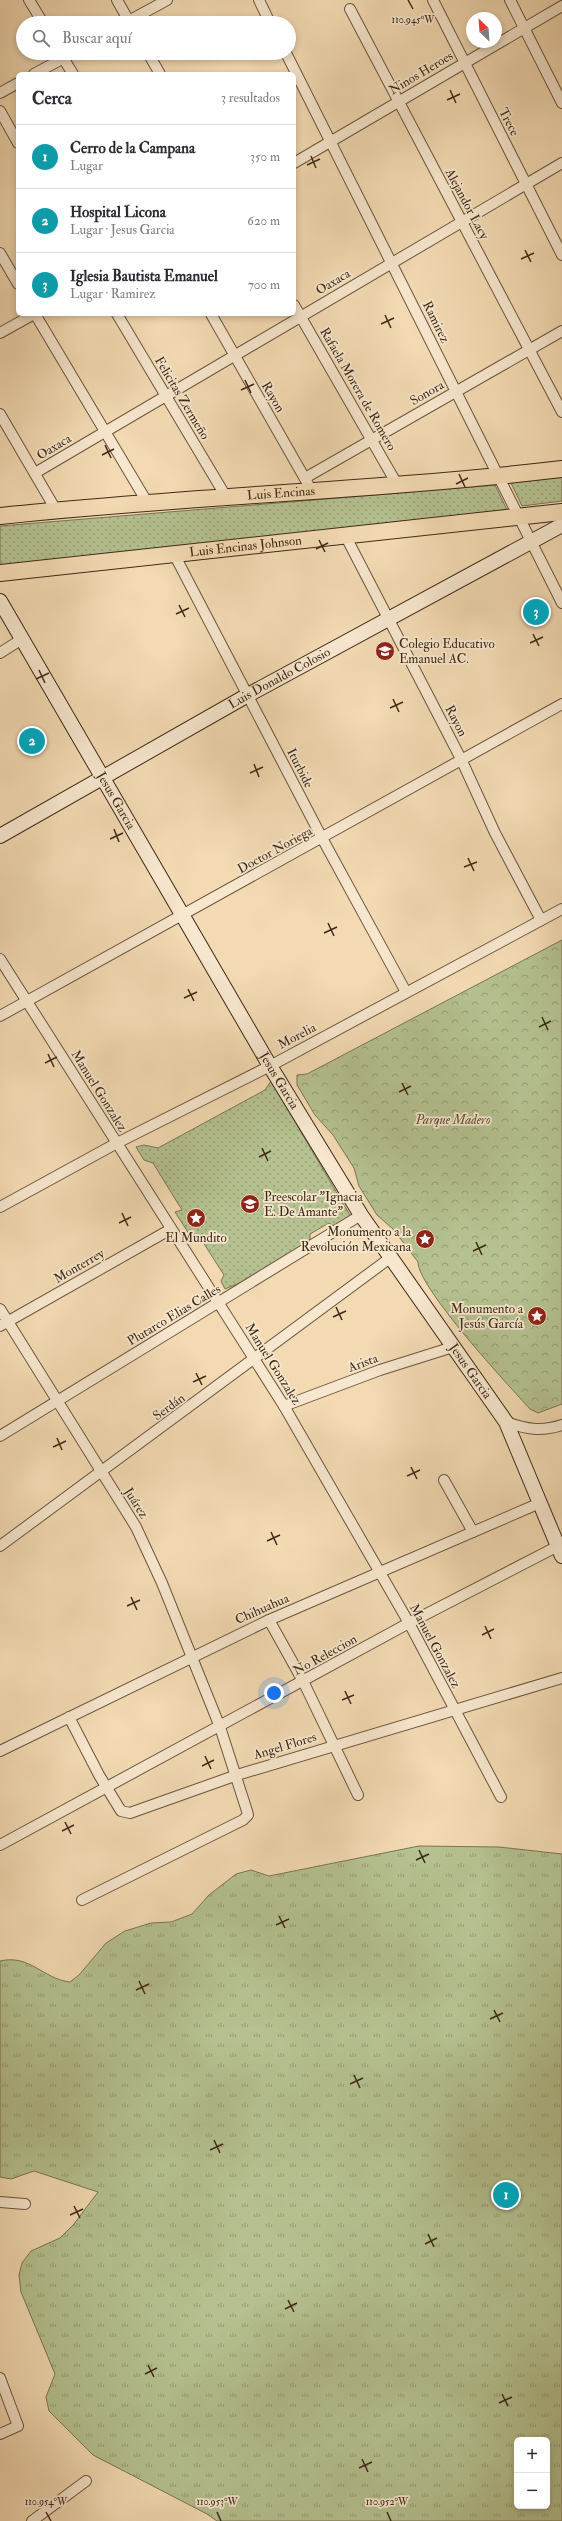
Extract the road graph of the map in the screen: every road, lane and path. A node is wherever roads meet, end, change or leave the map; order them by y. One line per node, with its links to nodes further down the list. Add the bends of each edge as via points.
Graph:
1 (29, 0): 9 (street)
2 (117, 0): 10 (street)
3 (167, 0): 11 (street)
4 (259, 0): 12 (street)
5 (433, 0): 18 (street, Trece)
6 (510, 0): 13 (street)
7 (562, 6): 13 (street, Ninos Heroes)
8 (350, 9): 26 (street, Alejandor Lacy)
9 (39, 16)
10 (125, 16)
11 (139, 16)
12 (267, 16)
13 (523, 28): 18 (street, Ninos Heroes); 27 (street)
14 (58, 60): 19 (street)
15 (68, 60): 20 (street)
16 (152, 60): 21 (street)
17 (290, 60): 22 (street, Ramirez)
18 (463, 63): 26 (street, Ninos Heroes); 33 (street, Trece)
19 (37, 72)
20 (72, 72)
21 (159, 72)
22 (296, 72)
23 (296, 72): 30 (street, Ramirez)
24 (16, 84): 25 (street)
25 (0, 93)
26 (398, 103): 30 (street, Ninos Heroes); 34 (street, Alejandor Lacy)
27 (562, 103)
28 (0, 111): 29 (street)
29 (16, 139)
30 (332, 142): 31 (street, Ninos Heroes); 37 (street, Ramirez)
31 (296, 163)
32 (562, 163): 33 (street, Oaxaca)
33 (526, 184): 34 (street, Oaxaca); 36 (street, Trece)
34 (462, 221): 37 (street, Oaxaca); 47 (street, Alejandor Lacy)
35 (0, 253): 38 (street)
36 (562, 255)
37 (392, 262): 44 (street, Oaxaca); 49 (street, Ramirez)
38 (16, 281)
39 (296, 308): 44 (street, Rafaela Morera de Romero)
40 (32, 316): 46 (street)
41 (36, 316): 53 (street)
42 (118, 316): 50 (street, Felicitas Zermeño)
43 (212, 316): 48 (street, Rayon)
44 (301, 317): 48 (street, Oaxaca); 54 (street, Rafaela Morera de Romero)
45 (562, 331): 47 (street, Sonora)
46 (0, 334)
47 (529, 350): 49 (street, Sonora); 51 (street, Alejandor Lacy)
48 (235, 356): 50 (street, Oaxaca); 58 (street, Rayon)
49 (456, 392): 54 (street, Sonora); 57 (street, Ramirez)
50 (166, 396): 53 (street, Oaxaca); 61 (street, Felicitas Zermeño)
51 (562, 412)
52 (0, 414): 56 (street)
53 (103, 432): 56 (street, Oaxaca); 62 (street)
54 (372, 440): 58 (street, Sonora); 59 (street, Rafaela Morera de Romero)
55 (562, 469): 57 (main road, Luis Encinas)
56 (35, 473): 63 (street)
57 (498, 477): 59 (main road, Luis Encinas); 66 (street, Ramirez)
58 (305, 478): 60 (street, Rayon)
59 (398, 486): 60 (main road, Luis Encinas)
60 (313, 492): 61 (main road, Luis Encinas)
61 (225, 495): 62 (main road, Luis Encinas)
62 (147, 502): 63 (main road, Luis Encinas)
63 (56, 510): 65 (main road, Luis Encinas)
64 (562, 512): 66 (main road, Luis Encinas Johnson)
65 (0, 516)
66 (519, 517): 68 (main road, Luis Encinas Johnson); 69 (street, Ramirez)
67 (562, 524): 69 (street, Luis Donaldo Colosio)
68 (345, 535): 70 (main road, Luis Encinas Johnson); 74 (street, Rayon)
69 (530, 540): 73 (street, Ramirez); 74 (street, Luis Donaldo Colosio)
70 (174, 554): 71 (main road, Luis Encinas Johnson); 77 (street, Iturbide)
71 (0, 572)
72 (0, 601): 75 (street, Jesus Garcia)
73 (562, 603)
74 (389, 619): 77 (street, Luis Donaldo Colosio); 79 (street, Rayon)
75 (22, 639): 76 (street); 80 (street, Jesus Garcia)
76 (0, 652)
77 (248, 695): 80 (street, Luis Donaldo Colosio); 82 (street, Iturbide)
78 (562, 704): 79 (street, Doctor Noriega)
79 (461, 759): 82 (street, Doctor Noriega); 85 (street, Rayon, via 495,833)
80 (102, 778): 81 (street, Luis Donaldo Colosio); 84 (street, Jesus Garcia)
81 (0, 836)
82 (322, 838): 84 (street, Doctor Noriega); 87 (street, Iturbide)
83 (562, 909): 85 (street, Morelia)
84 (183, 916): 88 (street, Doctor Noriega); 90 (street, Jesus Garcia)
85 (541, 920): 87 (street, Morelia)
86 (0, 959): 88 (street, Manuel Gonzalez)
87 (406, 992): 90 (street, Morelia)
88 (27, 1000): 89 (street, Doctor Noriega); 91 (street, Manuel Gonzalez)
89 (0, 1016)
90 (270, 1066): 91 (street, Morelia); 93 (street, Jesus Garcia)
91 (117, 1143): 92 (street, Morelia); 94 (street, Manuel Gonzalez)
92 (0, 1207)
93 (361, 1215): 95 (street, Jesus Garcia); 96 (street, Plutarco Elias Calles)
94 (171, 1229): 96 (street, Manuel Gonzalez); 98 (street, Monterrey)
95 (390, 1258): 99 (street, Jesus Garcia); 100 (street, Serdán)
96 (218, 1303): 100 (street, Manuel Gonzalez); 101 (street, Plutarco Elias Calles)
97 (0, 1309): 98 (street, Juárez)
98 (4, 1324): 101 (street, Juárez)
99 (453, 1347): 102 (street, Arista, via 380,1370); 103 (street, Jesus Garcia)
100 (254, 1360): 102 (street, Manuel Gonzalez); 106 (street, Serdán)
101 (57, 1401): 105 (street, Plutarco Elias Calles); 106 (street, Juárez)
102 (284, 1406): 112 (street, Manuel Gonzalez)
103 (506, 1422): 104 (street, via 534,1430 549,1430); 108 (street, Jesus Garcia)
104 (562, 1425)
105 (0, 1436)
106 (102, 1472): 110 (street, Serdán); 115 (street, Juárez, via 136,1527 162,1583)
107 (444, 1480): 109 (street)
108 (540, 1503): 109 (street, Chihuahua); 111 (street, Jesus Garcia)
109 (473, 1532): 112 (street, Chihuahua)
110 (0, 1546)
111 (560, 1551): 114 (street, No Releccion)
112 (379, 1572): 113 (street, Chihuahua); 114 (street, Manuel Gonzalez)
113 (269, 1620): 115 (street, Chihuahua); 117 (street)
114 (409, 1623): 117 (street, No Releccion); 118 (street, Manuel Gonzalez)
115 (190, 1657): 119 (street, Chihuahua); 120 (street, Juárez)
116 (562, 1678): 118 (street, Angel Flores)
117 (303, 1681): 120 (street, No Releccion); 121 (street)
118 (455, 1710): 121 (street, Angel Flores); 126 (street, Manuel Gonzalez)
119 (69, 1717): 122 (street, Chihuahua); 124 (street, Angel Flores)
120 (220, 1727): 123 (street, Juárez); 124 (street, No Releccion)
121 (333, 1745): 123 (street, Angel Flores); 125 (street)
122 (0, 1751)
123 (237, 1774): 124 (street, Angel Flores, via 130,1813 121,1811); 128 (street, Juárez, via 246,1806 246,1818)
124 (106, 1787): 127 (street, No Releccion)
125 (358, 1795)
126 (501, 1797)
127 (0, 1845)
128 (82, 1900)
129 (0, 2202): 130 (street)
130 (25, 2204)
131 (0, 2378): 132 (street, via 18,2426)
132 (0, 2434)
133 (86, 2481): 134 (street)
134 (37, 2520)

